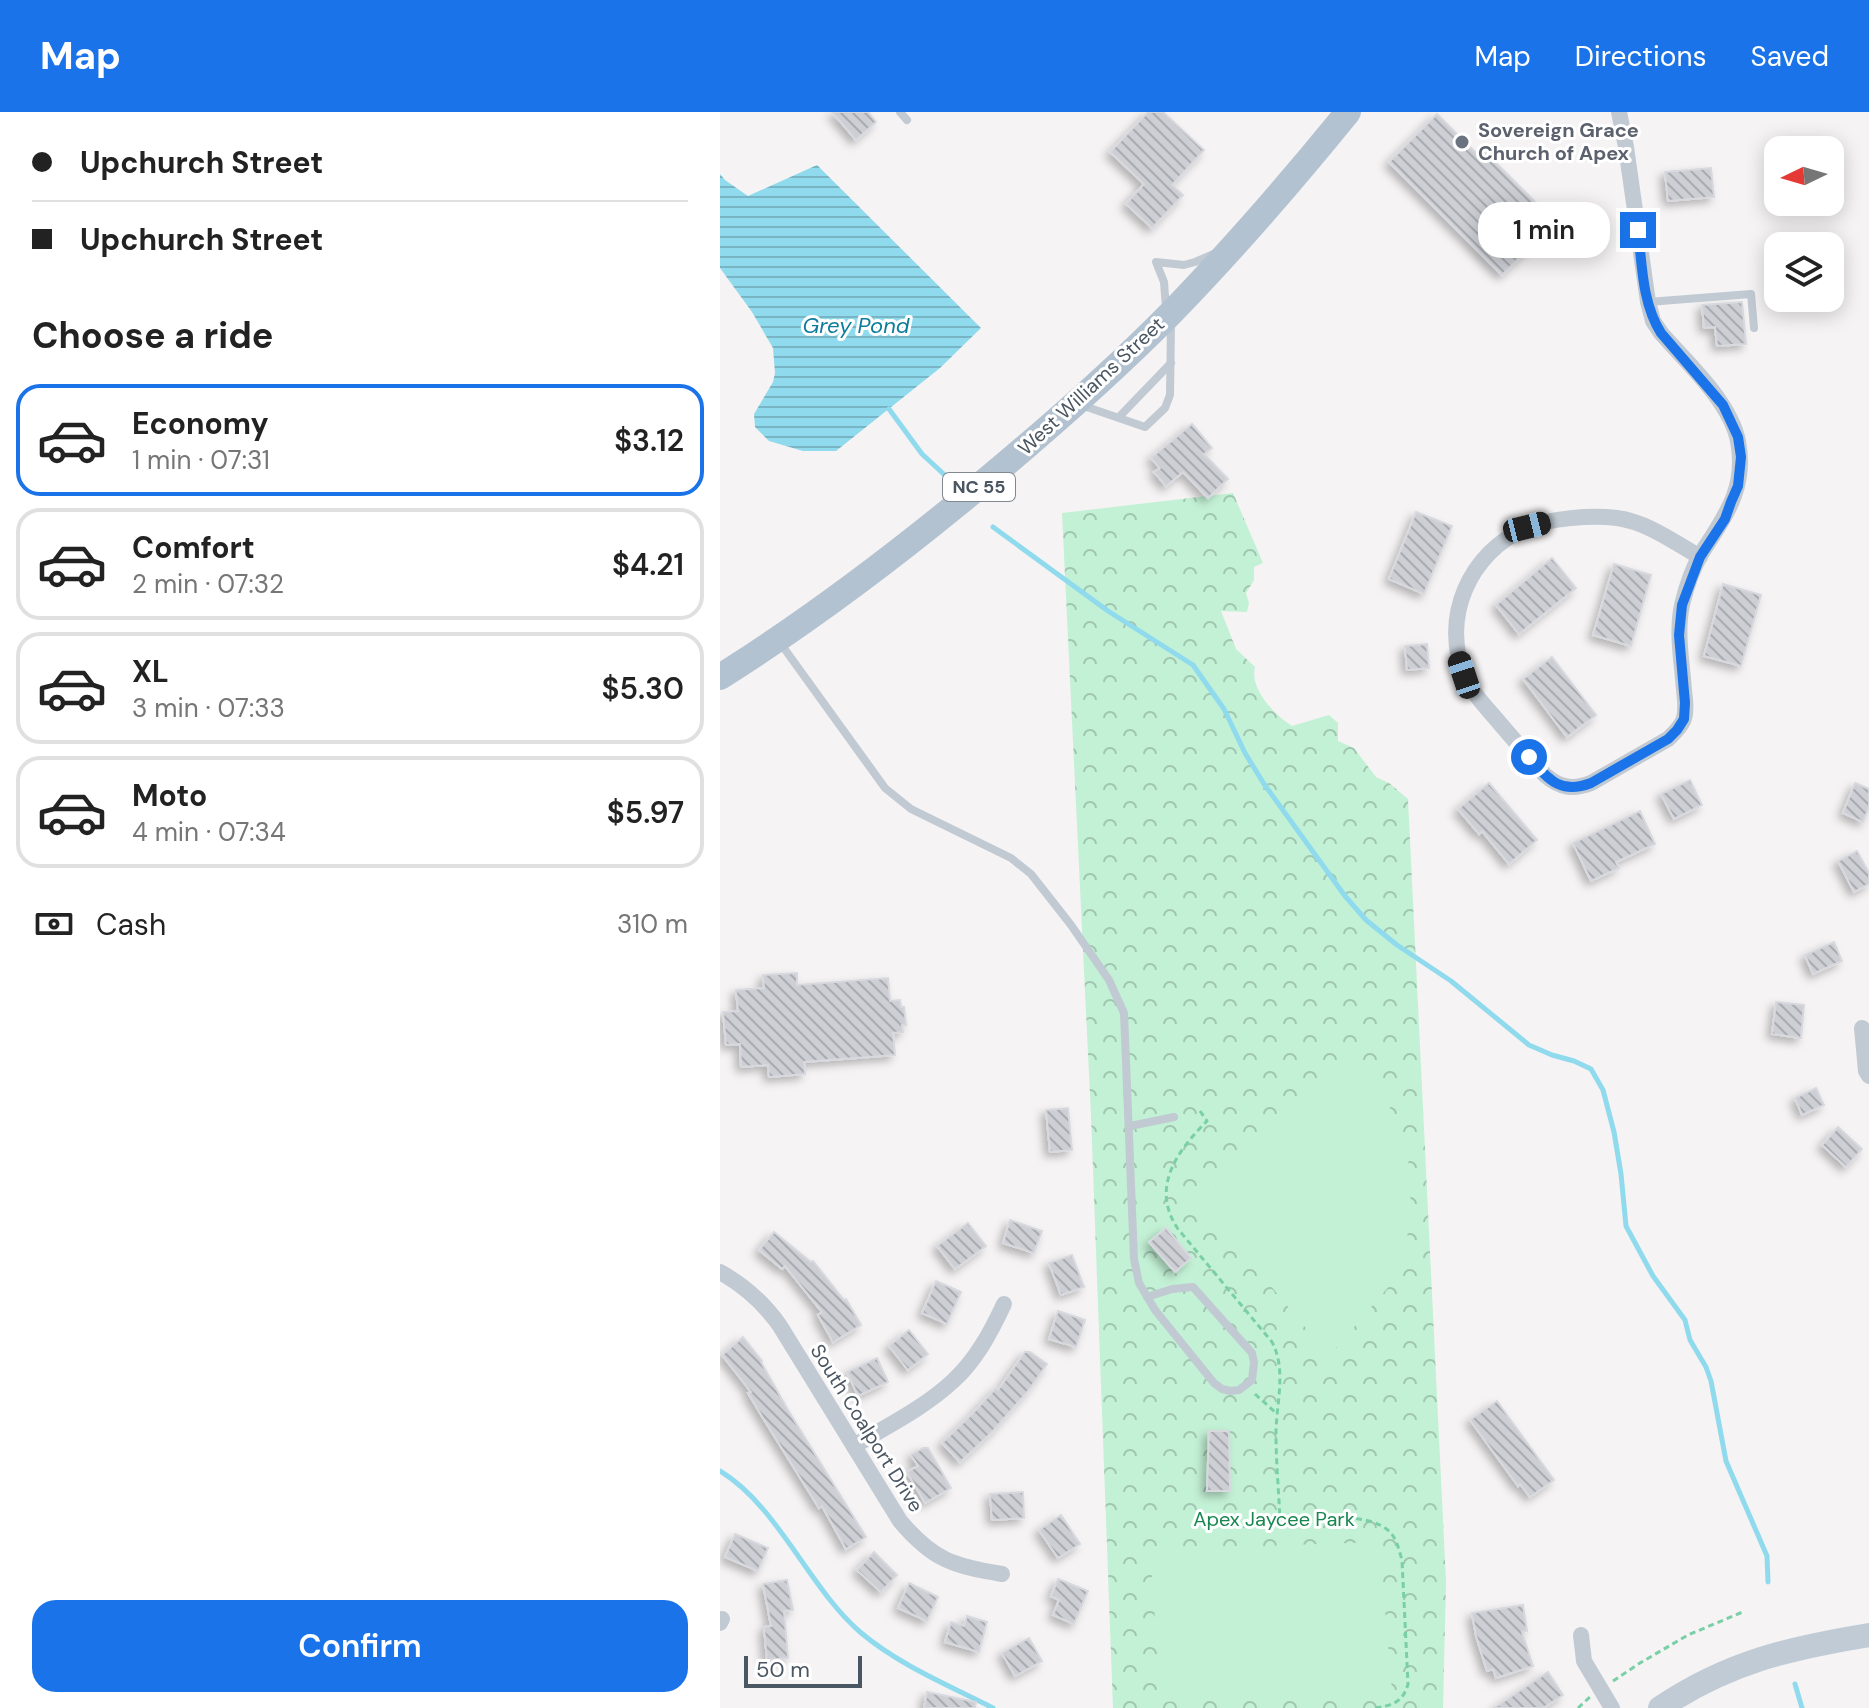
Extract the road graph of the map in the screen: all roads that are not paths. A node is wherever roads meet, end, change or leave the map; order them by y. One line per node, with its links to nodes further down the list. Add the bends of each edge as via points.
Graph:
1 (900, 112): 4 (lane)
2 (1348, 112): 5 (main road, West Williams Street / NC 55)
3 (1619, 112): 6 (street)
4 (907, 120)
5 (1232, 249): 7 (main road, West Williams Street / NC 55); 7 (lane, via 1184,265 1156,262)
6 (1648, 302): 8 (lane, via 1751,294); 12 (street, via 1653,321 1723,405 1738,437 1738,486 1725,519)
7 (1168, 316): 9 (lane); 10 (main road, West Williams Street / NC 55)
8 (1754, 328)
9 (1171, 363): 11 (lane); 11 (lane, via 1165,408 1145,427)
10 (1076, 403): 11 (lane); 13 (main road, West Williams Street / NC 55, via 930,527)
11 (1119, 417)
12 (1700, 557): 12 (street, via 1680,619 1685,703 1677,730 1591,783 1568,788 1554,782 1464,675 1457,621 1470,576 1511,536 1527,527 1570,519 1635,522)
13 (778, 640): 14 (main road, West Williams Street / NC 55); 18 (lane, via 885,788 911,809 1011,858 1031,874 1071,925 1109,980 1124,1013)
14 (720, 677)
15 (1862, 1028): 16 (street)
16 (1869, 1076)
17 (1174, 1117): 18 (lane)
18 (1130, 1126): 20 (lane, via 1134,1259)
19 (720, 1272): 22 (street, South Coalport Drive, via 767,1308)
20 (1147, 1297): 20 (lane, via 1214,1383 1231,1391 1252,1380 1252,1353 1193,1287)
21 (1004, 1304): 22 (street, via 985,1341 955,1379)
22 (854, 1446): 23 (street, South Coalport Drive, via 921,1545 953,1564)
23 (1002, 1574)
24 (1581, 1635): 26 (street, via 1584,1661)
25 (1869, 1635): 27 (main road, via 1741,1665)
26 (1612, 1708)
27 (1660, 1708)

